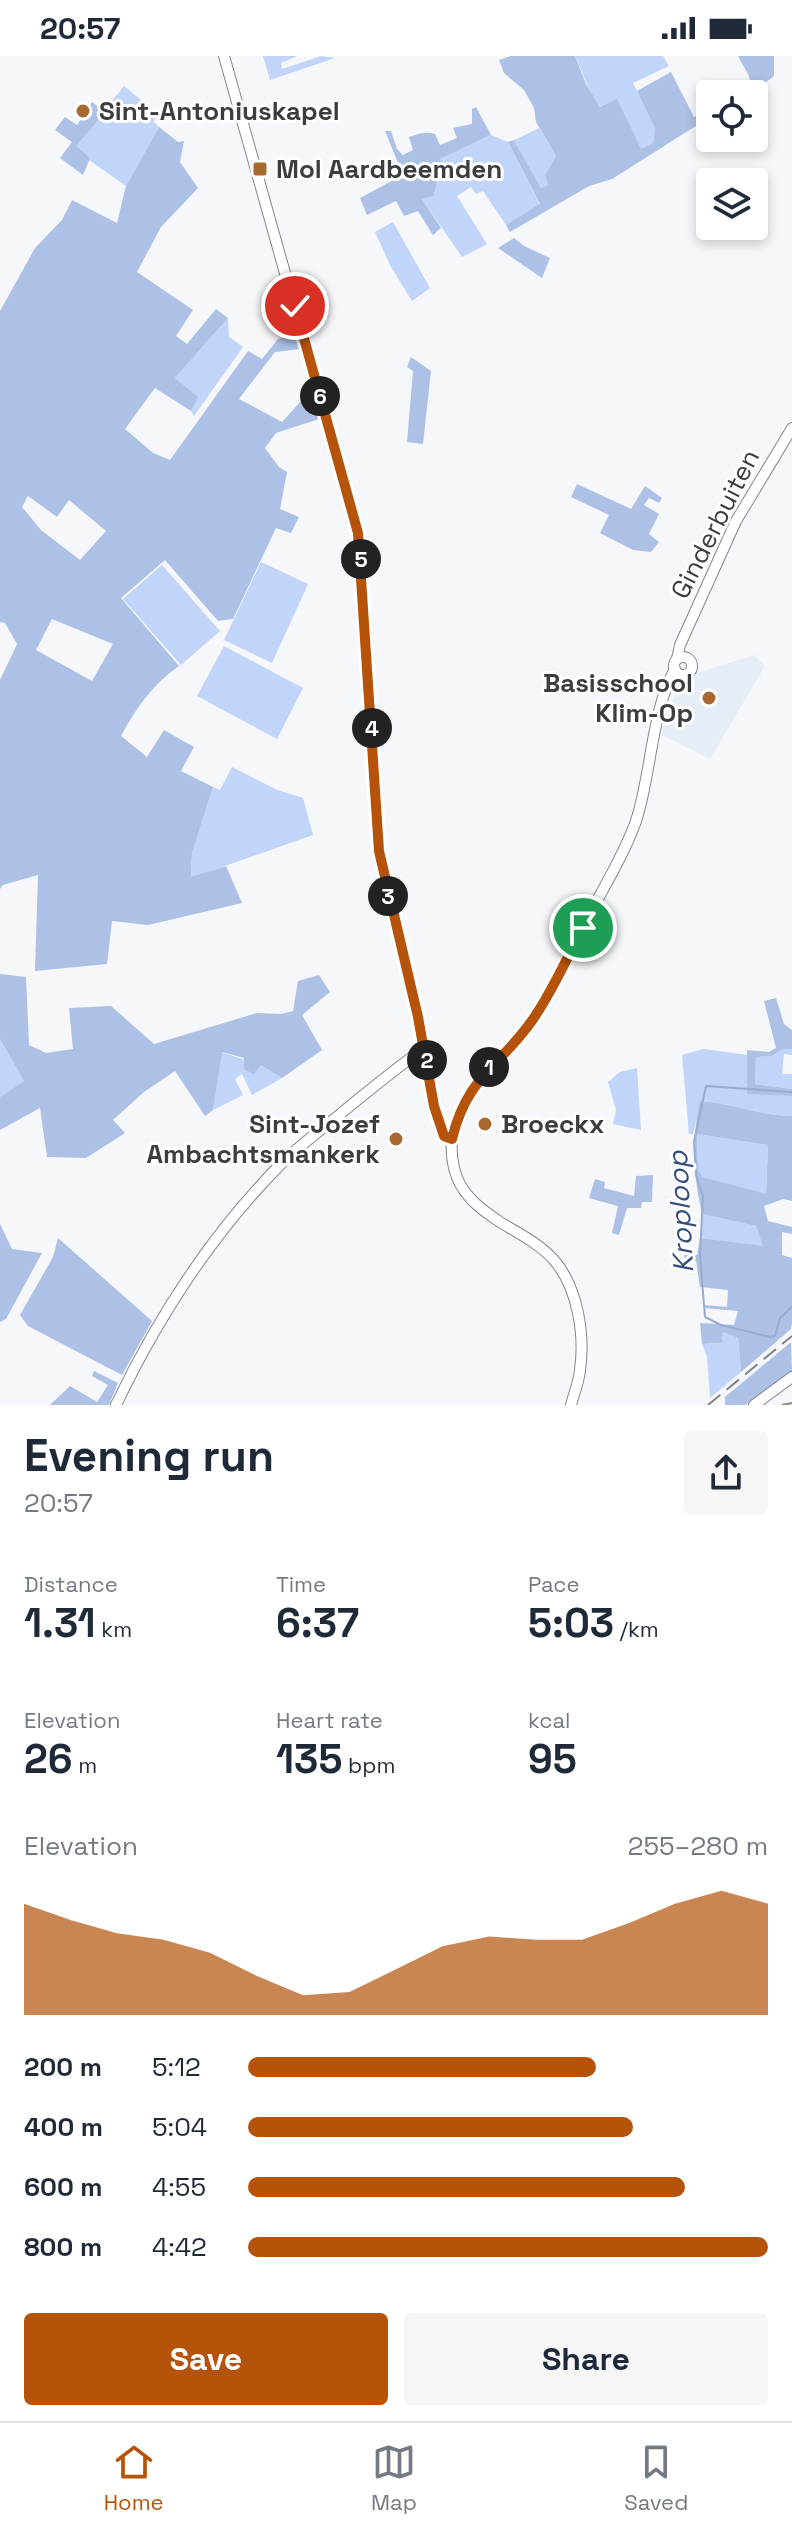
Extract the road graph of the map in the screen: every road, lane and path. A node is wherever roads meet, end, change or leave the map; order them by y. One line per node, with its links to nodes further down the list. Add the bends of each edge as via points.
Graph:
1 (224, 56): 3 (street, via 358,533 379,851)
2 (792, 428): 4 (street, Ginderbuiten, via 736,521 682,642 642,800 618,862 535,1017 470,1091)
3 (424, 1048): 4 (street, via 441,1132); 6 (street, via 268,1177 170,1304)
4 (452, 1139): 7 (street, Ginderbuiten, via 454,1169 469,1198 547,1253 568,1285 581,1340)
5 (792, 1377): 8 (street)
6 (116, 1405)
7 (571, 1405)
8 (754, 1405)

